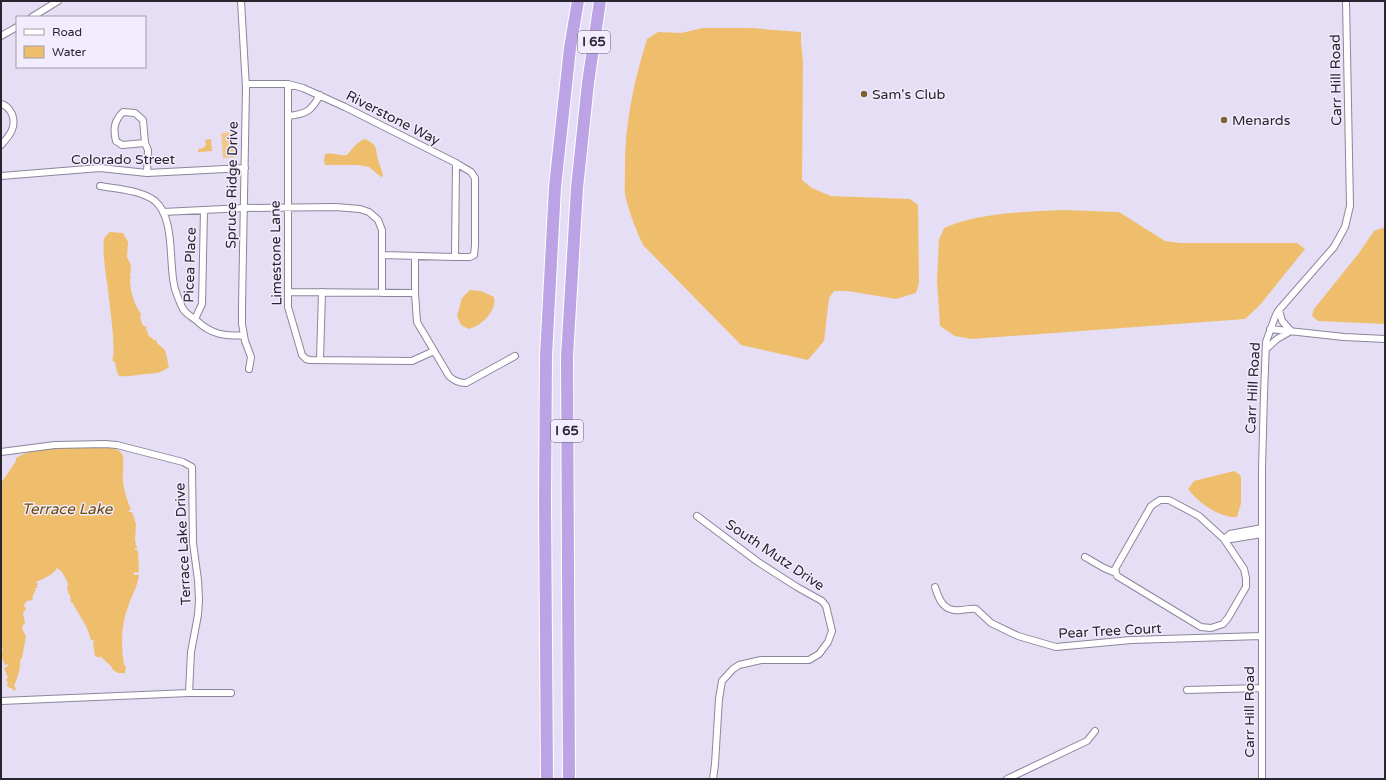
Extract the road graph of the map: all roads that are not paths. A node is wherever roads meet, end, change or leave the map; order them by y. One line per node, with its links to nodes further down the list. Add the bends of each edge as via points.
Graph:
1 (58, 1): 8 (street)
2 (241, 1): 13 (street, Spruce Ridge Drive)
3 (571, 1): 11 (highway)
4 (578, 1): 11 (highway, I 65)
5 (600, 1): 12 (highway, I 65)
6 (608, 1): 12 (highway, via 594,69)
7 (1346, 1): 36 (street, Carr Hill Road, via 1350,206 1345,227 1334,247)
8 (34, 16)
9 (16, 27): 10 (street)
10 (1, 36)
11 (570, 48): 61 (highway, I 65, via 555,187 546,356)
12 (588, 83): 62 (highway, I 65, via 577,188 568,357)
13 (246, 84): 14 (street, Riverstone Way); 21 (street, Spruce Ridge Drive)
14 (288, 84): 15 (street, Riverstone Way); 17 (street, Limestone Lane)
15 (320, 95): 17 (street, via 308,112); 20 (street, Riverstone Way)
16 (1, 104): 19 (street, via 11,111 14,121 12,132)
17 (288, 116): 26 (street, Limestone Lane)
18 (145, 143): 18 (street, via 143,120 135,112 123,112 116,118 113,130 116,141 122,145); 22 (street, via 148,150)
19 (1, 145)
20 (456, 163): 31 (street); 31 (street, Riverstone Way, via 471,172 475,178 475,245 474,254 470,257)
21 (245, 168): 22 (street, Colorado Street); 25 (street, Spruce Ridge Drive)
22 (147, 174): 23 (street, Colorado Street, via 100,168)
23 (1, 176)
24 (100, 186): 28 (street, via 142,194 156,202)
25 (244, 208): 26 (street); 27 (street); 40 (street, Spruce Ridge Drive)
26 (287, 208): 29 (street, via 335,207 368,212 375,216 382,230); 32 (street, Limestone Lane)
27 (204, 210): 28 (street); 37 (street, Picea Place, via 202,304)
28 (163, 212): 37 (street, via 168,228 175,289 184,310)
29 (382, 255): 30 (street); 34 (street)
30 (415, 256): 31 (street); 35 (street)
31 (455, 257)
32 (288, 292): 33 (street); 45 (street, Limestone Lane, via 289,312 302,355 310,360)
33 (322, 292): 34 (street); 45 (street)
34 (382, 293): 35 (street)
35 (415, 293): 43 (street, via 417,322)
36 (1278, 310): 38 (street, Carr Hill Road); 39 (street, via 1282,321)
37 (195, 320): 40 (street, via 205,329 219,335)
38 (1270, 329): 39 (street); 42 (street, Carr Hill Road)
39 (1291, 331): 41 (street); 42 (street)
40 (244, 335): 46 (street, Spruce Ridge Drive, via 251,357)
41 (1385, 339)
42 (1266, 349): 49 (street, Carr Hill Road)
43 (434, 351): 44 (street, via 449,376 460,383 466,383); 45 (street, Limestone Lane, via 412,361)
44 (515, 356)
45 (320, 360)
46 (249, 368)
47 (1, 452): 57 (street, Terrace Lake Drive, via 55,445 117,445 183,462 192,467 193,542 199,600 191,652)
48 (697, 516): 63 (street, South Mutz Drive, via 758,562 822,600 832,630 828,642 819,654 809,660 761,660 739,665 722,681)
49 (1262, 531): 50 (street, via 1230,534); 54 (street, Carr Hill Road)
50 (1224, 539): 52 (street, via 1199,516 1169,500 1160,500 1151,506 1115,569); 52 (street, via 1244,569 1246,587 1223,624 1211,628 1201,627 1130,584)
51 (1085, 557): 52 (street)
52 (1116, 572)
53 (935, 587): 54 (street, Pear Tree Court, via 940,600 955,611 976,609 991,622 1018,636 1056,647 1131,640)
54 (1261, 636): 55 (street, Carr Hill Road)
55 (1261, 688): 56 (street); 65 (street, Carr Hill Road)
56 (1187, 690)
57 (189, 693): 58 (street); 59 (street)
58 (231, 693)
59 (1, 701)
60 (1095, 731): 64 (street, via 1087,741)
61 (547, 779)
62 (569, 779)
63 (713, 779)
64 (1007, 779)
65 (1262, 779)

